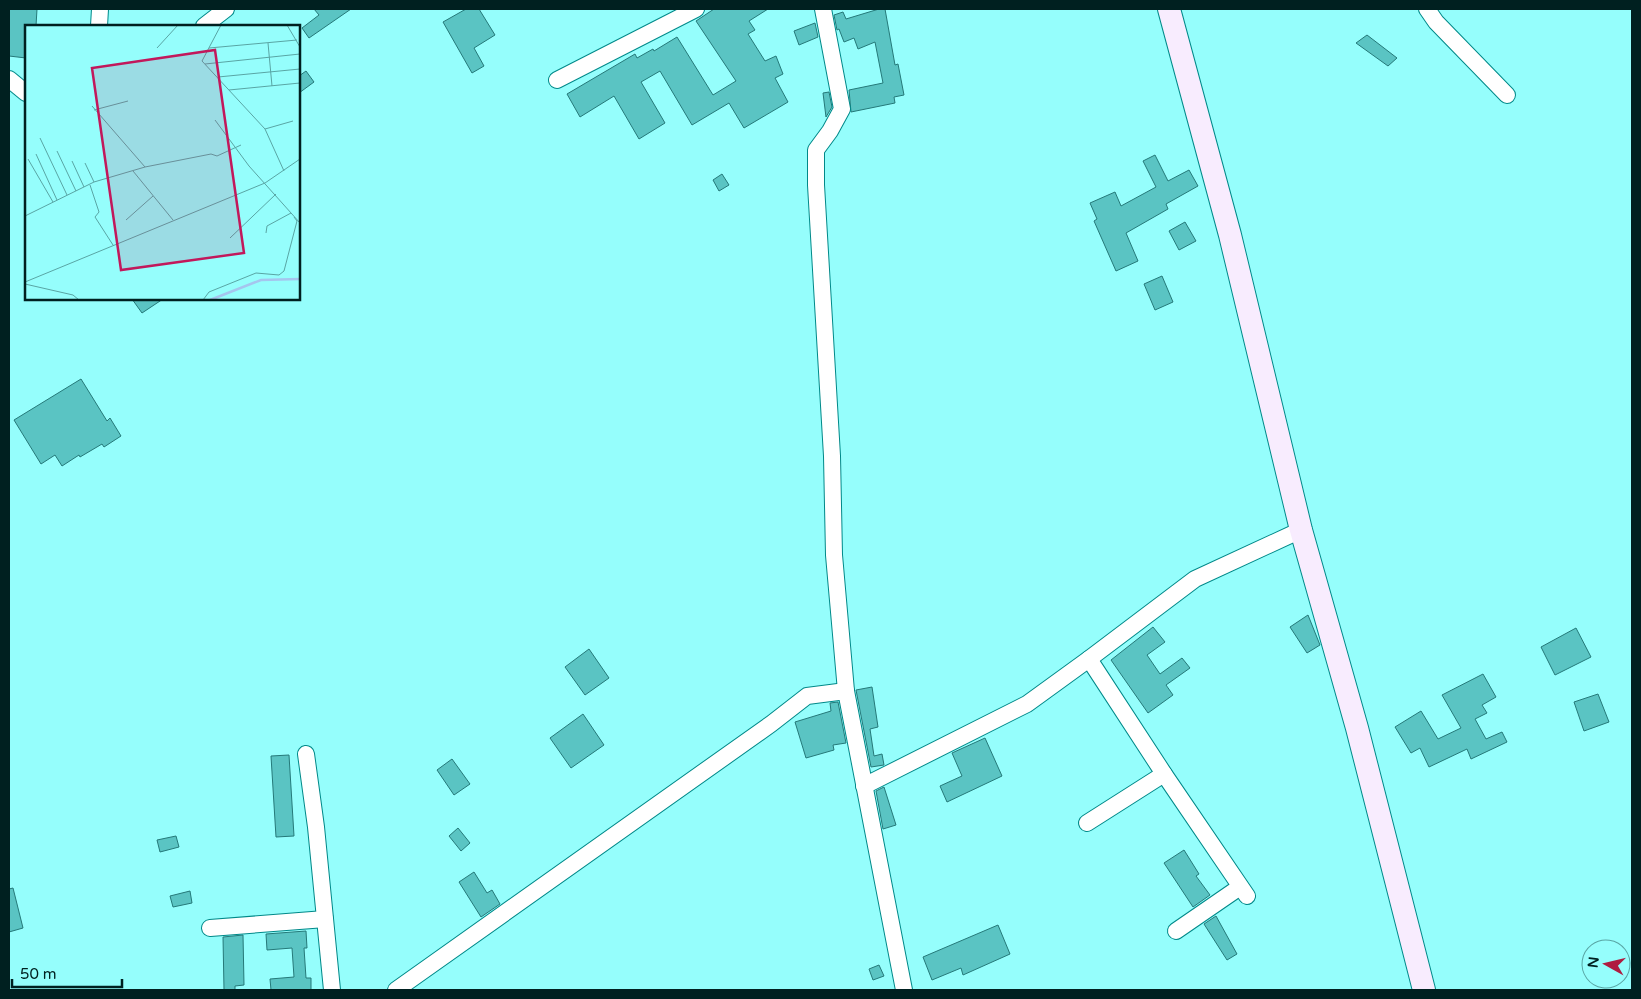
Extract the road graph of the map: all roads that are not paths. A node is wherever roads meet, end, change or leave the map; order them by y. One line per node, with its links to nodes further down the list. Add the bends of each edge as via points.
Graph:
1 (100, 9): 7 (street)
2 (696, 9): 10 (street)
3 (823, 9): 15 (street, via 842,109 816,150 816,185 832,456 834,555)
4 (1170, 9): 13 (street, via 1230,234)
5 (1427, 9): 12 (street)
6 (221, 10): 8 (street)
7 (99, 25)
8 (205, 25)
9 (9, 79): 11 (street)
10 (557, 80)
11 (25, 92)
12 (1507, 95)
13 (1301, 530): 14 (street, via 1195,579); 26 (street, via 1357,728)
14 (1089, 659): 17 (street); 18 (street, via 1027,704)
15 (846, 691): 18 (street); 24 (street, via 807,696)
16 (306, 754): 20 (street)
17 (1164, 774): 19 (street); 22 (street, via 1244,892)
18 (864, 786): 25 (street)
19 (1087, 822)
20 (325, 919): 21 (street); 23 (street)
21 (210, 928)
22 (1176, 931)
23 (332, 990)
24 (396, 990)
25 (904, 990)
26 (1424, 990)

